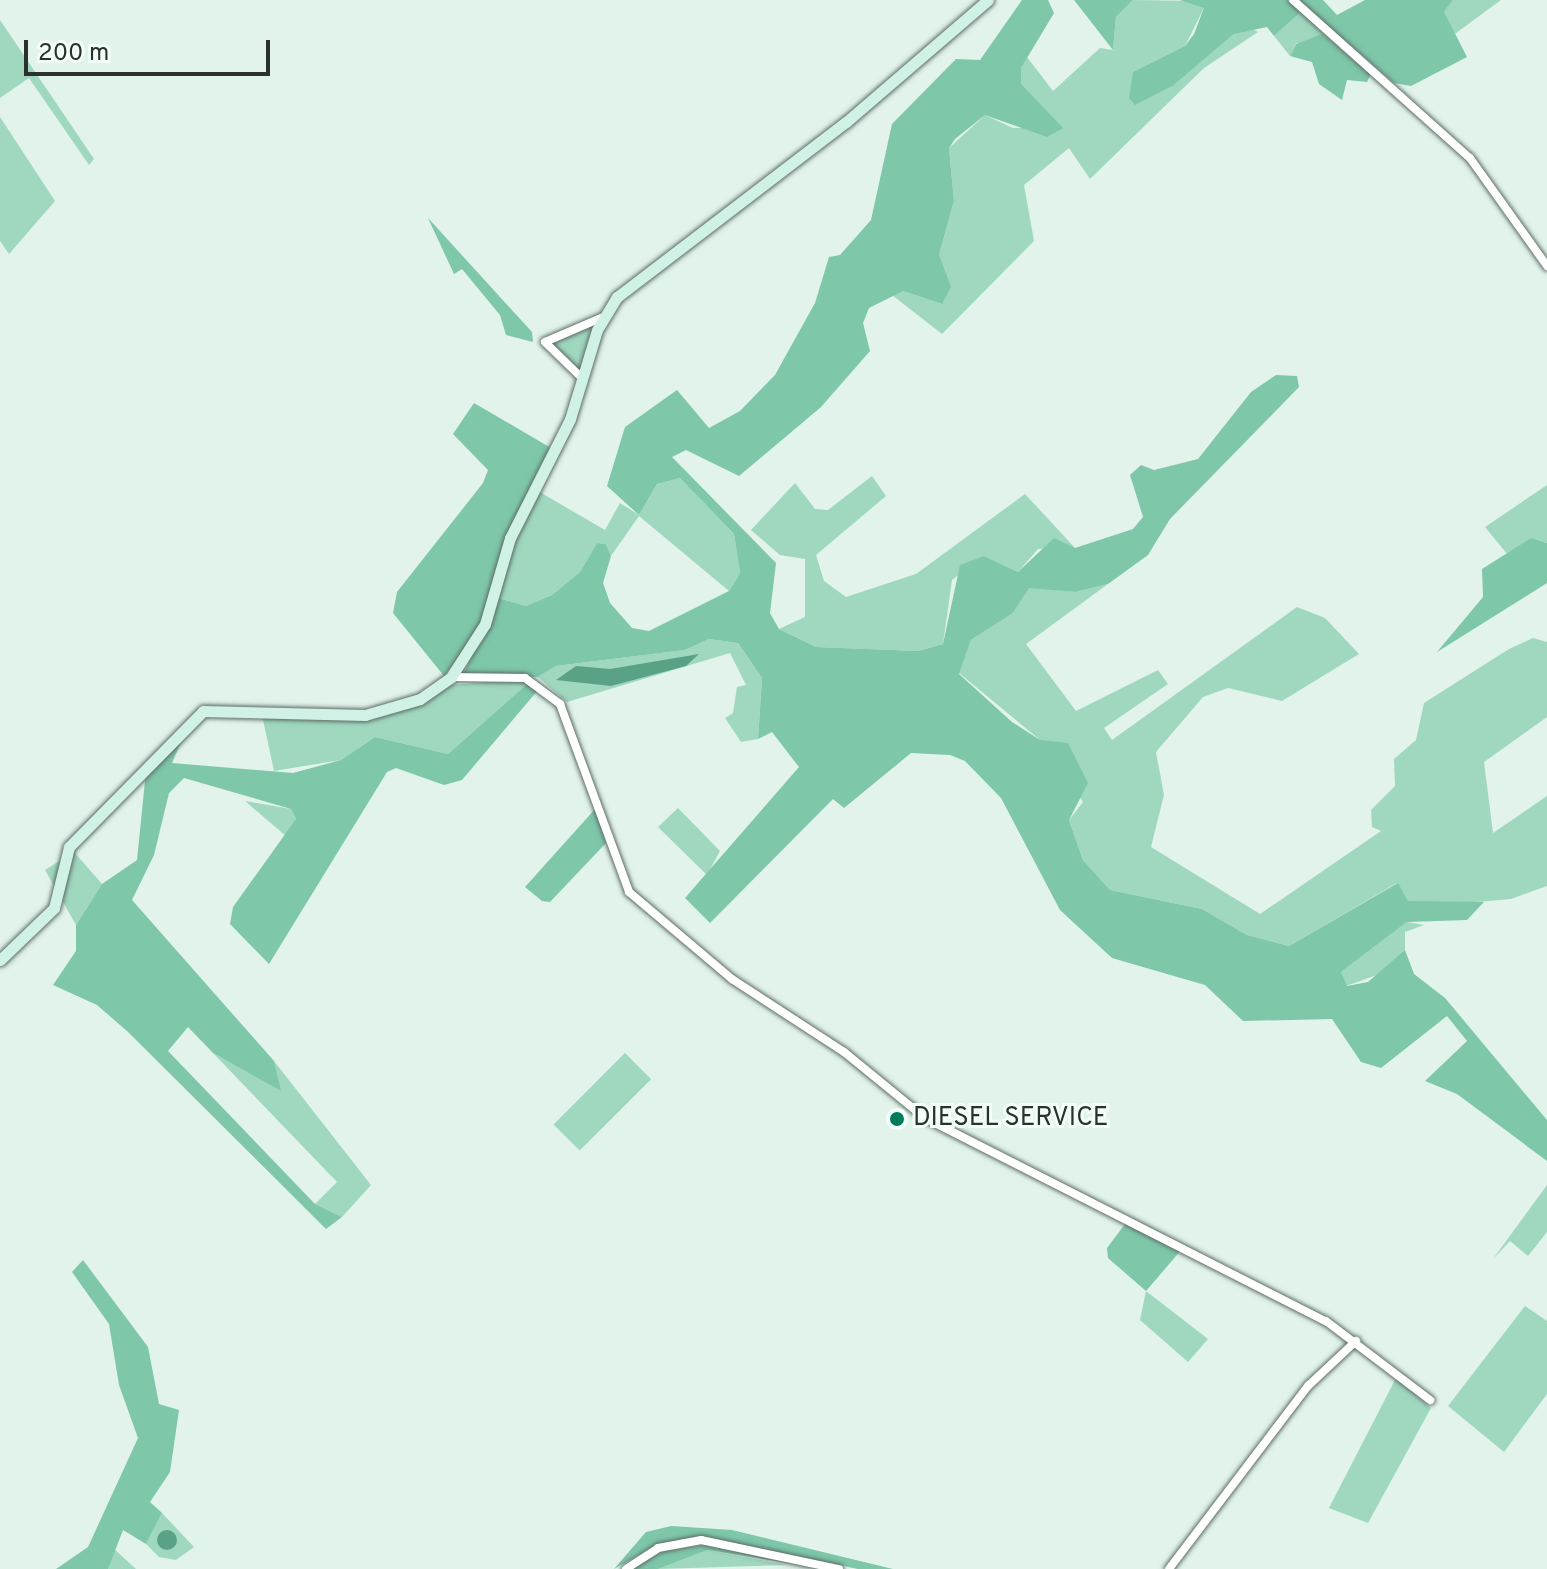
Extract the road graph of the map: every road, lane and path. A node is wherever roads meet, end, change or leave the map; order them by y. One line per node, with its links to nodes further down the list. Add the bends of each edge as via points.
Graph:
1 (988, 0): 4 (street, via 846,122 645,272)
2 (1293, 0): 3 (street, via 1470,158)
3 (1547, 266)
4 (603, 317): 5 (street); 5 (street, via 545,342)
5 (583, 379): 6 (street, via 510,538 485,624)
6 (451, 677): 7 (street, via 420,699 365,715 203,711 69,847 54,908); 8 (street, via 525,678 560,704 629,892 732,979 844,1052 925,1118 1236,1272)
7 (0, 960)
8 (1356, 1341): 9 (street); 12 (street, via 1308,1386)
9 (1430, 1400)
10 (626, 1569): 11 (street, via 658,1548 701,1540)
11 (839, 1569)
12 (1169, 1569)

